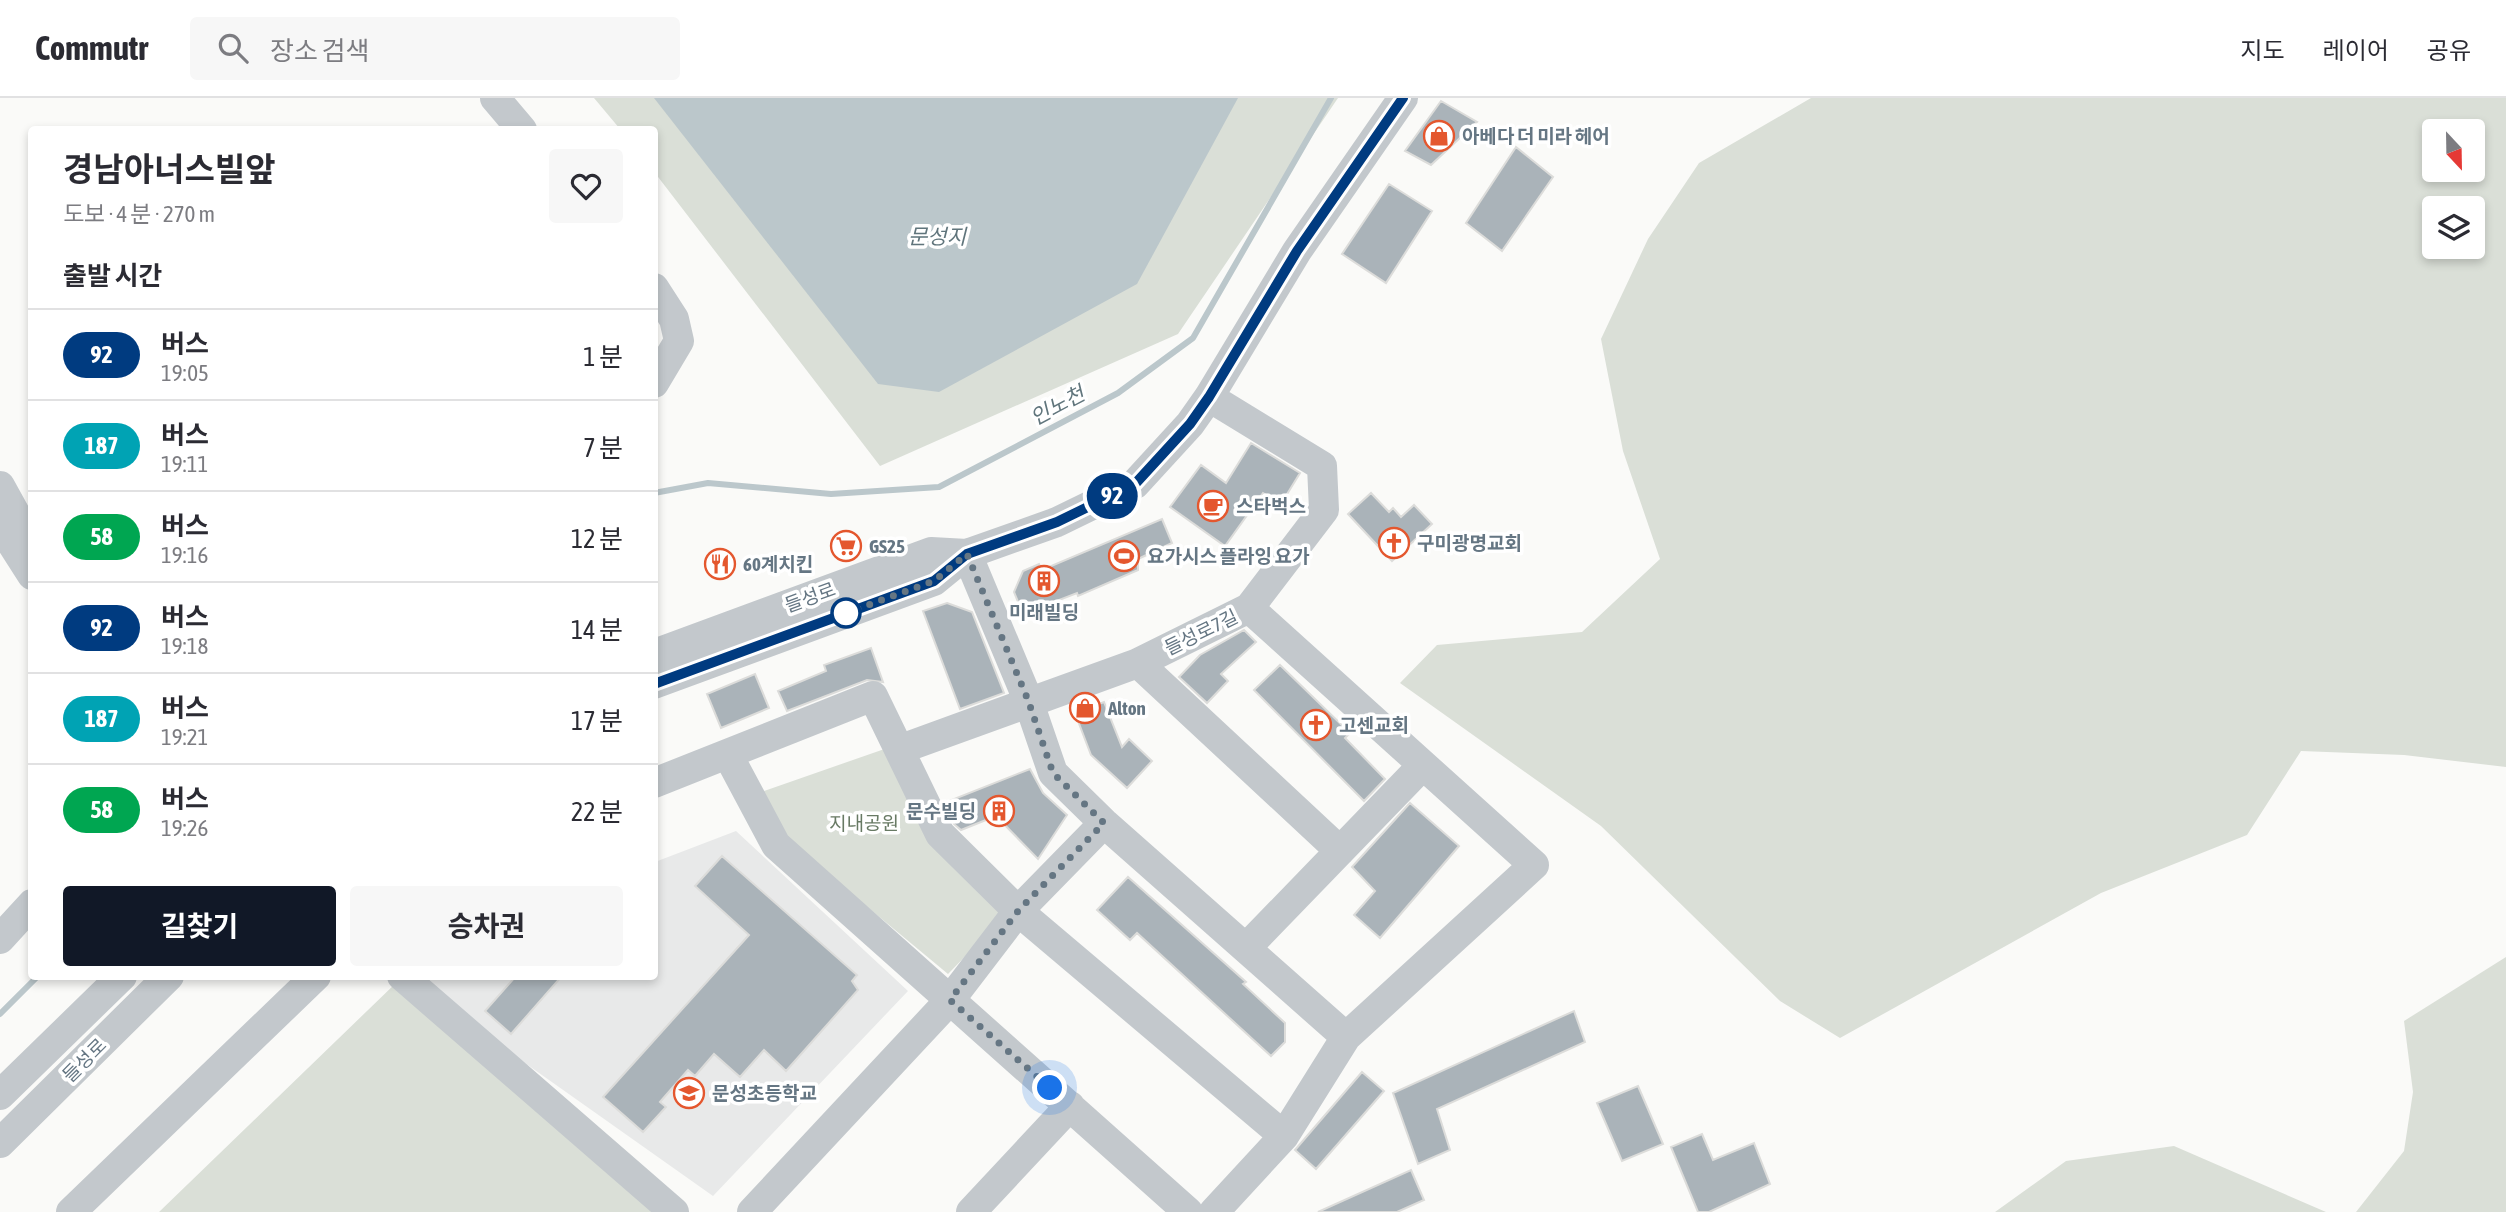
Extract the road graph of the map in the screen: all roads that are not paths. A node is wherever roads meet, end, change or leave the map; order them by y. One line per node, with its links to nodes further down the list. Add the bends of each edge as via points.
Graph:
1 (495, 98): 3 (street)
2 (1403, 98): 6 (street, 들성로, via 1297,251)
3 (519, 126)
4 (658, 294): 5 (street, via 674,319 679,341)
5 (658, 376)
6 (1209, 397): 9 (street, 들성로, via 1135,484 1057,522); 11 (street, 들성로7길, via 1322,466 1324,510)
7 (2, 503): 8 (street); 10 (street)
8 (28, 539)
9 (967, 554): 12 (street, 들성로, via 931,552); 14 (street, 들성로, via 934,581); 15 (street)
10 (28, 565)
11 (1250, 608): 13 (street, 들성로7길); 18 (street)
12 (658, 653)
13 (1138, 663): 15 (street, 들성로7길); 21 (street)
14 (658, 683)
15 (1028, 700): 16 (street, 들성로7길); 20 (street, via 1053,773)
16 (901, 749): 17 (street, via 873,696); 23 (street, via 940,834)
17 (727, 755): 19 (street); 30 (street, via 776,845)
18 (1423, 765): 21 (street); 31 (street, via 1534,865)
19 (658, 781)
20 (1104, 823): 23 (street); 25 (street)
21 (1340, 851): 25 (street)
22 (28, 908): 24 (street)
23 (1018, 911): 30 (street); 34 (street)
24 (0, 939)
25 (1247, 947): 31 (street)
26 (118, 980): 32 (street, 들성로)
27 (165, 980): 35 (street, 들성로)
28 (312, 980): 36 (street)
29 (407, 980): 37 (street)
30 (950, 1000): 33 (street); 38 (street)
31 (1346, 1037): 34 (street)
32 (0, 1095)
33 (1070, 1106): 39 (street); 40 (street)
34 (1284, 1136): 41 (street)
35 (0, 1143)
36 (71, 1212)
37 (674, 1212)
38 (752, 1212)
39 (971, 1212)
40 (1188, 1212)
41 (1214, 1212)

